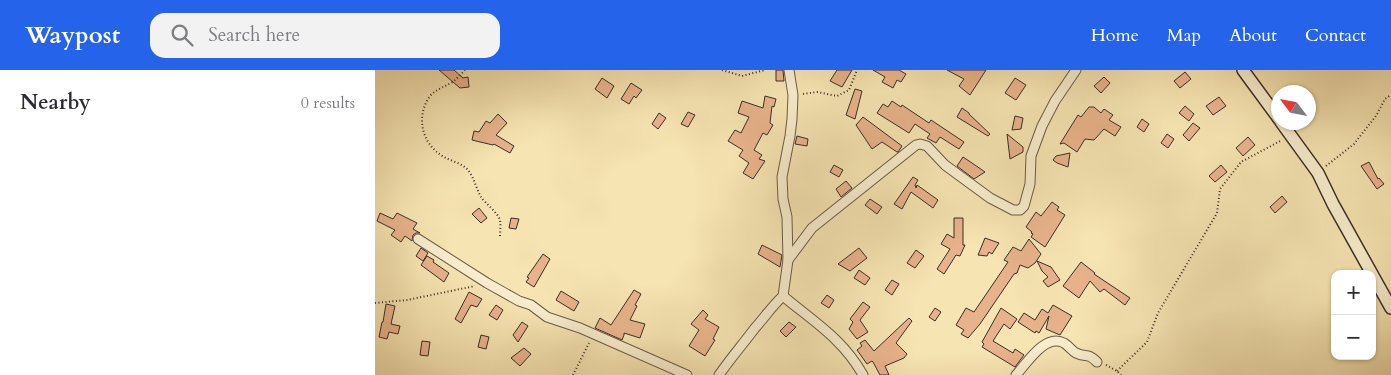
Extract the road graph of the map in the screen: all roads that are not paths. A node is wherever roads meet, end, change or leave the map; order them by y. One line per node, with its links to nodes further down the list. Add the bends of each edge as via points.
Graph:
1 (789, 70): 7 (street, via 793,95 782,177)
2 (1076, 70): 7 (street, via 1042,126 1031,156 1030,184 1024,206 1019,210 990,198 945,166 927,146 916,144 812,228)
3 (1243, 70): 4 (main road)
4 (1271, 108)
5 (1287, 130): 9 (main road, via 1318,173)
6 (418, 239): 11 (street, via 547,316)
7 (788, 260): 8 (street)
8 (783, 296): 12 (street); 13 (street, via 831,334)
9 (1391, 308)
10 (1097, 362): 14 (street, via 1063,343 1051,341 1039,348)
11 (687, 375)
12 (719, 375)
13 (863, 375)
14 (1016, 375)

